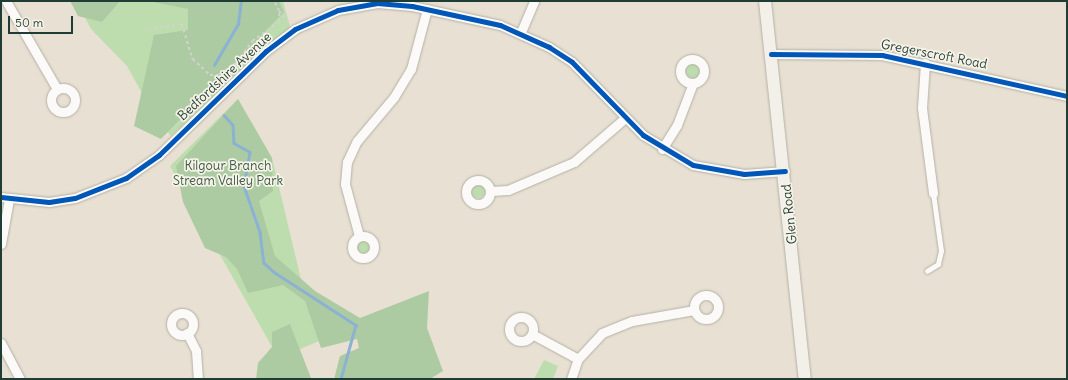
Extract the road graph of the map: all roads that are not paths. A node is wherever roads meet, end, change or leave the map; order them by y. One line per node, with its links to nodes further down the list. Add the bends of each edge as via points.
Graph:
1 (6, 1): 9 (street)
2 (534, 1): 5 (street)
3 (764, 1): 6 (main road, Glen Road)
4 (427, 9): 5 (street, Bedfordshire Avenue); 16 (street, Bedfordshire Avenue, via 395,3 365,5 332,12 295,29 143,168 101,190 75,198 49,202); 17 (street, via 411,69 394,97 357,141 347,162 345,184)
5 (521, 32): 11 (street, Bedfordshire Avenue, via 572,62)
6 (771, 54): 7 (street, Gregerscroft Road, via 854,53); 13 (main road, Glen Road)
7 (925, 63): 10 (street, Gregerscroft Road); 15 (street, via 922,108)
8 (693, 83): 12 (street, via 677,125)
9 (57, 89)
10 (1067, 96)
11 (625, 118): 12 (street, Bedfordshire Avenue); 14 (street, via 574,162 508,190)
12 (662, 149): 13 (street, Bedfordshire Avenue, via 692,165 713,171 744,174)
13 (785, 171): 28 (main road, Glen Road)
14 (491, 191)
15 (933, 193): 19 (lane, via 941,251 938,264)
16 (5, 198): 18 (street)
17 (359, 236)
18 (1, 244)
19 (927, 271)
20 (694, 310): 24 (street, via 616,326 592,342)
21 (187, 333): 26 (street, via 196,351)
22 (532, 334): 24 (street)
23 (1, 343): 25 (street)
24 (578, 359): 27 (street)
25 (20, 379)
26 (198, 379)
27 (571, 379)
28 (805, 379)

